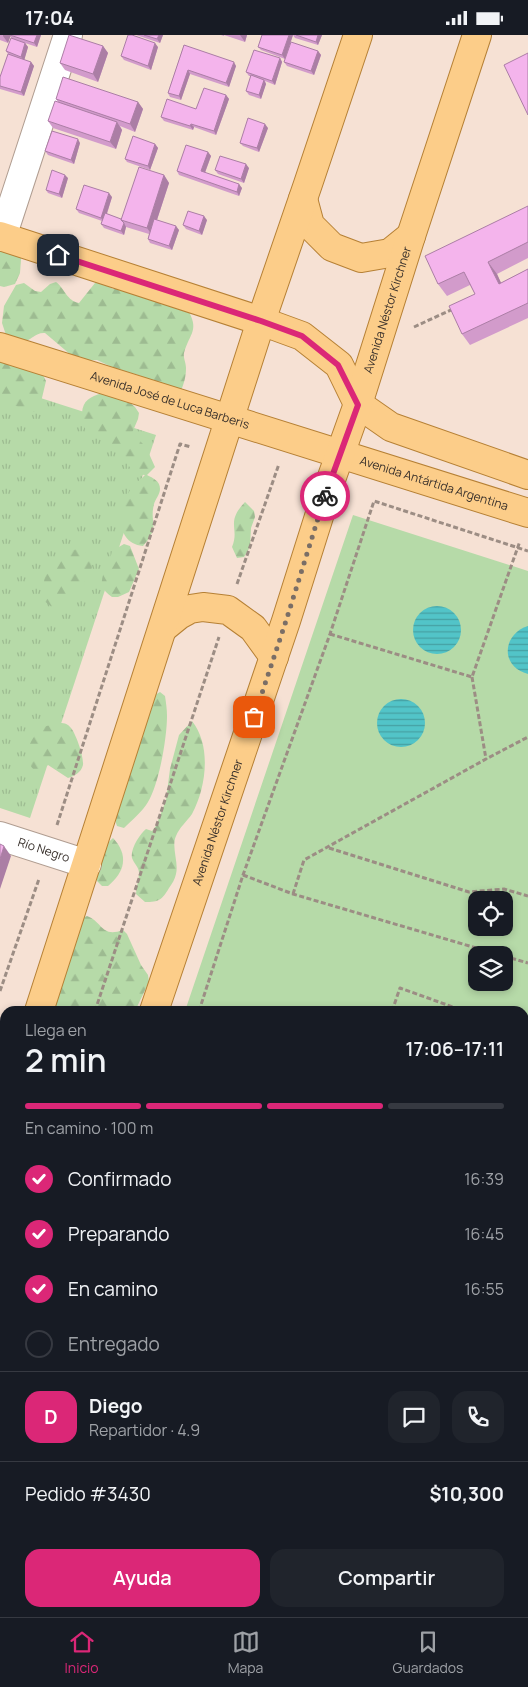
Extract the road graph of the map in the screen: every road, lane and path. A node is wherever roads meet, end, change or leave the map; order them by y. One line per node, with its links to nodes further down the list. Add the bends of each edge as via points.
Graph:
1 (68, 35): 5 (street)
2 (358, 35): 4 (main road)
3 (477, 35): 6 (main road, Avenida Néstor Kirchner)
4 (303, 199): 6 (main road, via 310,225 315,231 332,247 361,258 390,253); 8 (main road)
5 (1, 236): 8 (main road)
6 (411, 236): 9 (main road, Avenida Néstor Kirchner)
7 (457, 307): 9 (path)
8 (261, 321): 11 (main road, via 302,336 338,365); 12 (main road)
9 (377, 344): 11 (main road, Avenida Néstor Kirchner)
10 (0, 347): 12 (main road, Avenida José de Luca Barberis)
11 (358, 405): 15 (main road, Avenida Néstor Kirchner); 16 (main road, via 391,427)
12 (230, 419): 13 (main road, Avenida José de Luca Barberis); 14 (main road)
13 (288, 437): 15 (main road, Avenida José de Luca Barberis); 21 (path)
14 (218, 455): 22 (main road); 30 (path, via 180,444)
15 (339, 455): 17 (main road, Avenida Antártida Argentina); 24 (main road, Avenida Néstor Kirchner)
16 (528, 475)
17 (528, 513)
18 (521, 539): 19 (path)
19 (517, 548): 20 (path); 23 (path, via 374,501); 25 (path)
20 (528, 551)
21 (228, 610): 22 (main road, via 190,609); 24 (main road, via 253,628); 40 (path)
22 (163, 628): 31 (main road)
23 (330, 634): 25 (path); 32 (path)
24 (274, 657): 41 (main road, Avenida Néstor Kirchner)
25 (472, 677): 27 (path)
26 (528, 737): 27 (path)
27 (486, 759): 29 (path)
28 (0, 836): 30 (street, Río Negro)
29 (329, 847): 33 (path, via 304,860); 34 (path, via 469,892 504,889)
30 (49, 851): 31 (street, Río Negro); 38 (path)
31 (87, 864): 39 (main road)
32 (243, 875): 33 (path); 42 (path)
33 (293, 894): 35 (path)
34 (528, 895)
35 (472, 946)
36 (513, 958): 37 (path)
37 (528, 963)
38 (0, 991)
39 (41, 1006)
40 (97, 1006)
41 (156, 1006)
42 (201, 1006)
43 (394, 1006): 44 (path, via 400,988)
44 (450, 1006)

